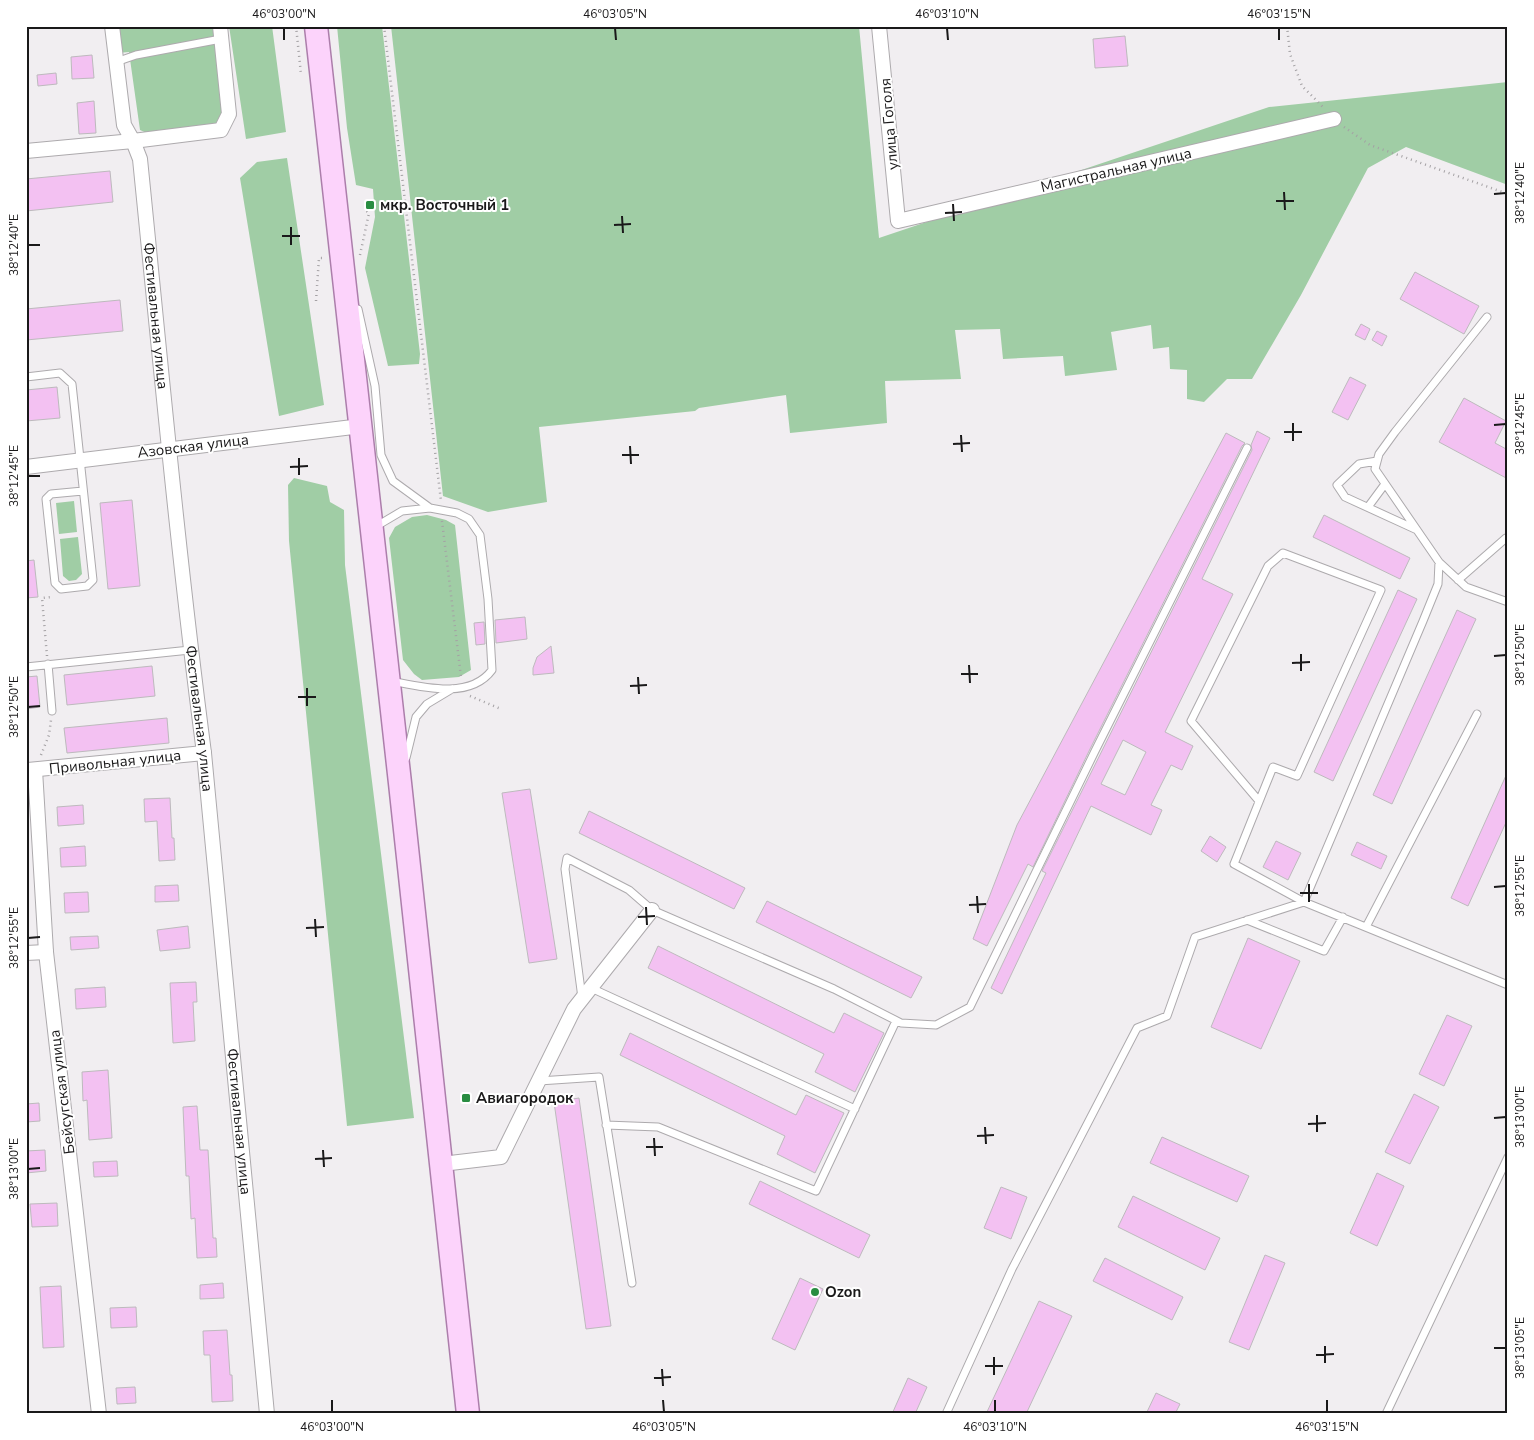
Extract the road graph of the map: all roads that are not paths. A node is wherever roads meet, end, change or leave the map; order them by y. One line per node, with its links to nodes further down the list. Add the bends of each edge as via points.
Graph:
1 (112, 26): 5 (street, Фестивальная улица)
2 (316, 26): 9 (main road)
3 (879, 26): 10 (street, улица Гоголя)
4 (220, 32): 5 (lane); 7 (street, via 229,114 220,130)
5 (116, 62): 7 (street, Фестивальная улица, via 124,125)
6 (1334, 119): 10 (street, Магистральная улица)
7 (133, 141): 8 (street); 17 (street, Фестивальная улица, via 140,159)
8 (26, 151)
9 (338, 218): 11 (lane); 15 (main road)
10 (898, 221)
11 (352, 284)
12 (356, 302): 23 (lane, via 375,386 381,455 394,481)
13 (1487, 317): 19 (lane, via 1395,432)
14 (26, 377): 18 (lane, via 60,374 72,384)
15 (361, 426): 17 (street, Азовская улица); 25 (main road)
16 (1247, 448): 51 (lane, via 970,1007 936,1025)
17 (169, 450): 18 (street, Азовская улица); 31 (street, Фестивальная улица)
18 (80, 460): 20 (street, Азовская улица); 22 (lane)
19 (1377, 461): 21 (lane, via 1375,469); 24 (lane, via 1359,464 1337,485 1345,497)
20 (26, 467)
21 (1385, 484): 24 (lane); 26 (lane)
22 (83, 491): 22 (lane, via 93,580 87,586 61,589 55,583 46,500 51,494)
23 (430, 508): 25 (lane, via 402,512); 35 (lane, via 457,513 469,519 480,535 492,670 486,678)
24 (1368, 508): 26 (lane)
25 (372, 529): 34 (main road)
26 (1417, 530): 28 (lane)
27 (1508, 538): 29 (lane)
28 (1439, 562): 29 (lane); 42 (lane, via 1438,584 1424,622)
29 (1458, 580): 30 (lane, via 1466,587)
30 (1508, 602)
31 (190, 650): 32 (lane); 38 (street, Фестивальная улица)
32 (48, 664): 33 (lane); 36 (lane)
33 (26, 667)
34 (389, 680): 35 (lane, via 420,687); 40 (main road)
35 (453, 689): 40 (lane, via 426,704 416,717)
36 (52, 711)
37 (1477, 714): 46 (lane)
38 (204, 753): 39 (street, Привольная улица); 59 (street, Фестивальная улица)
39 (31, 770): 47 (street, Бейсугская улица)
40 (400, 783): 56 (main road)
41 (1260, 801): 41 (lane, via 1273,767 1297,776 1381,590 1283,553 1268,566 1190,721); 42 (lane, via 1234,864)
42 (1304, 902): 44 (lane); 45 (lane)
43 (652, 910): 50 (street); 50 (lane, via 629,890 567,858 565,868); 51 (lane, via 834,989)
44 (1343, 917): 45 (lane, via 1324,951); 46 (lane)
45 (1247, 920): 61 (lane, via 1195,937 1167,1016 1137,1028 1012,1269)
46 (1366, 927): 49 (lane)
47 (46, 952): 48 (street); 58 (street, Бейсугская улица)
48 (26, 953)
49 (1508, 985)
50 (587, 993): 52 (street, via 574,1009); 53 (lane)
51 (896, 1021): 53 (lane)
52 (539, 1081): 54 (lane, via 599,1076); 56 (street, via 501,1157)
53 (855, 1109): 54 (lane, via 816,1191 658,1127)
54 (606, 1125): 57 (lane)
55 (1508, 1157): 62 (lane)
56 (442, 1164): 60 (main road)
57 (632, 1283)
58 (99, 1414)
59 (267, 1414)
60 (468, 1414)
61 (946, 1414)
62 (1386, 1414)

